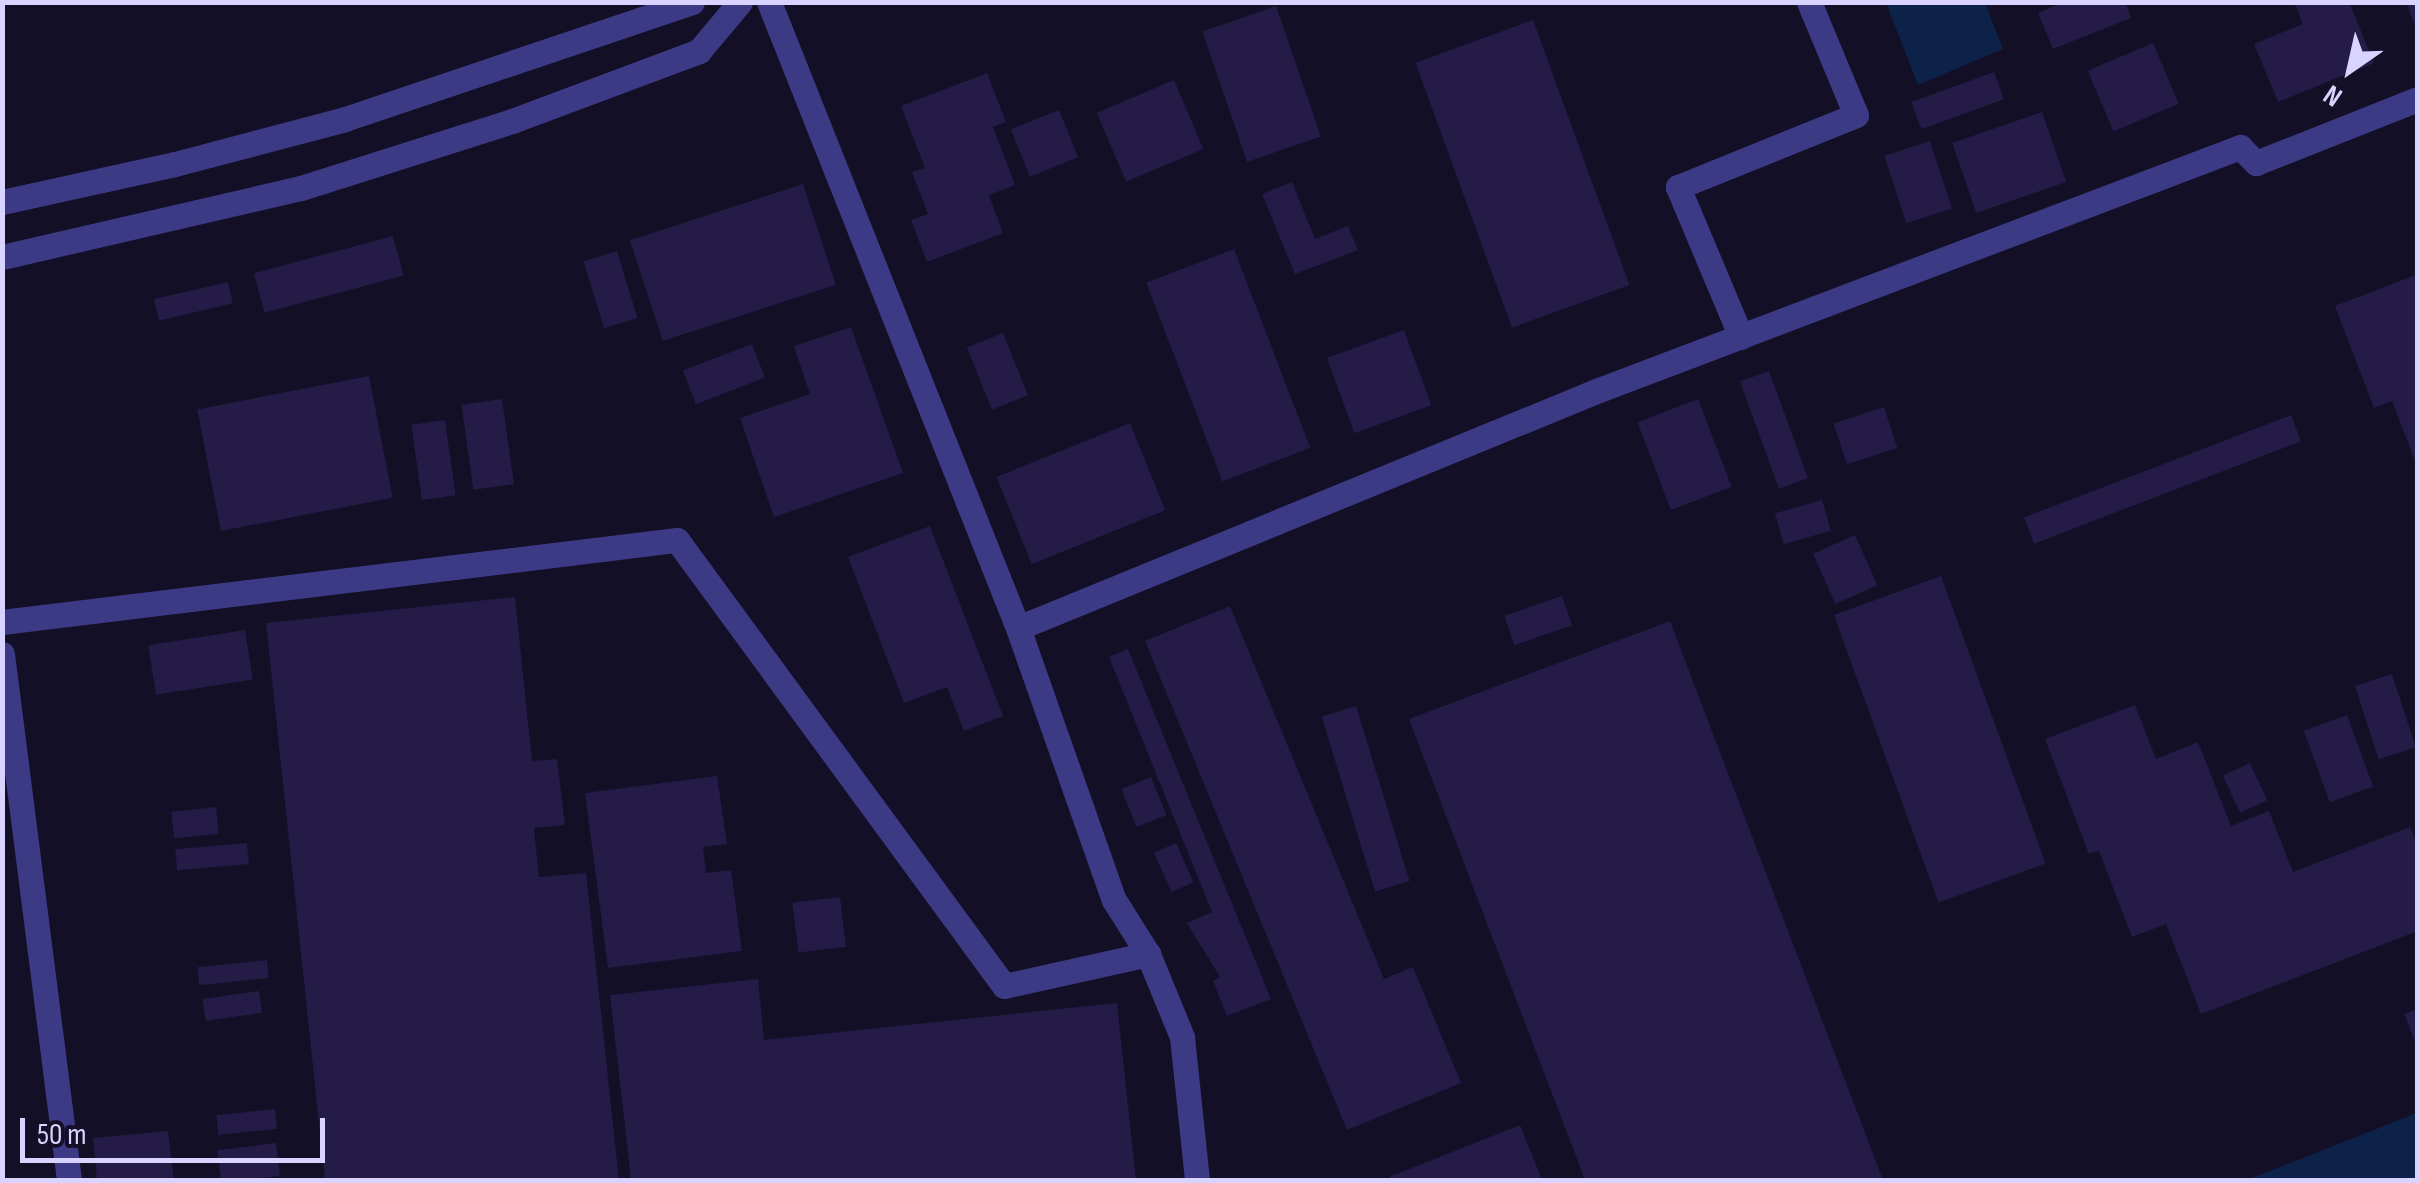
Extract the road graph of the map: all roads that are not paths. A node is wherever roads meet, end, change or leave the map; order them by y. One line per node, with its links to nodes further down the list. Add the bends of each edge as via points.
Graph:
1 (692, 2): 6 (lane, via 345,118)
2 (740, 2): 7 (lane, via 699,50 512,120 302,188)
3 (769, 2): 10 (lane)
4 (1810, 2): 8 (lane, via 1856,114 1678,187)
5 (2418, 99): 8 (lane, via 2256,163 2240,147)
6 (2, 202)
7 (2, 257)
8 (1741, 337): 10 (lane)
9 (2, 622): 12 (lane, via 678,540 1004,986)
10 (1018, 628): 12 (lane, via 1114,900)
11 (2, 654): 13 (lane)
12 (1148, 954): 14 (lane, via 1182,1037)
13 (69, 1180)
14 (1197, 1180)

